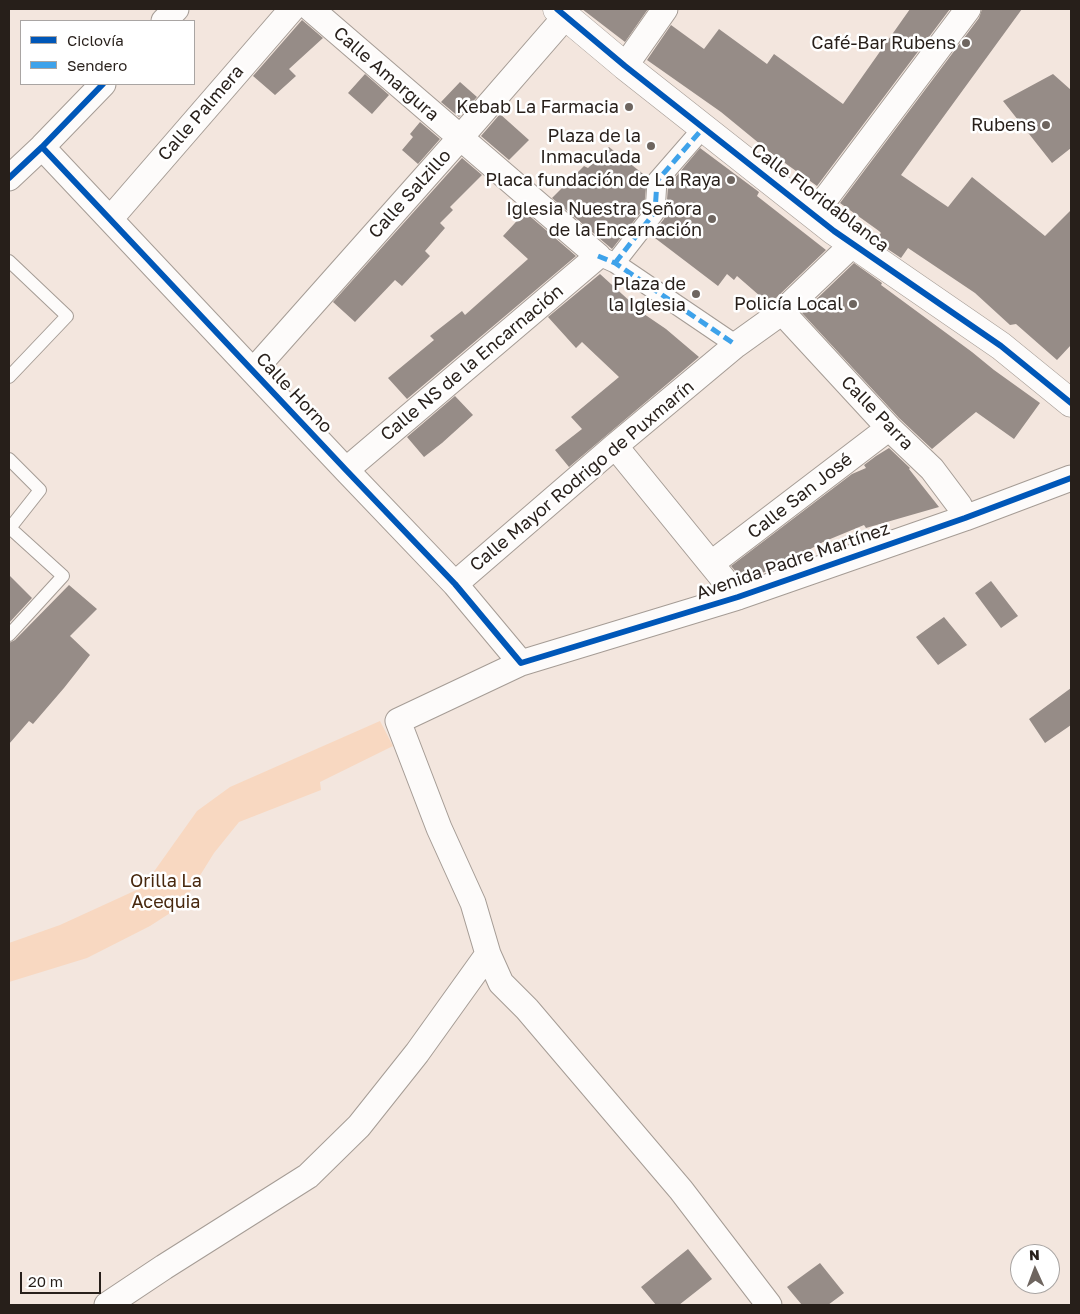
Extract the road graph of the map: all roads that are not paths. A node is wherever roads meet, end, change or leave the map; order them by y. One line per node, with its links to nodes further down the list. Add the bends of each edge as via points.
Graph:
1 (176, 9): 7 (street)
2 (292, 9): 15 (street, Calle Palmera)
3 (311, 9): 11 (street, Calle Amargura)
4 (665, 9): 8 (street)
5 (968, 9): 14 (street)
6 (561, 12): 8 (main road, Calle Floridablanca); 11 (street, Calle Salzillo)
7 (165, 20)
8 (626, 66): 10 (main road, Calle Floridablanca)
9 (102, 85): 12 (street)
10 (704, 127): 14 (main road, Calle Floridablanca); 17 (street, via 657,181 655,212)
11 (460, 138): 17 (street, Calle Amargura); 21 (street, Calle Salzillo)
12 (42, 147): 13 (street); 15 (street, Calle Horno)
13 (9, 178)
14 (814, 214): 16 (main road, Calle Floridablanca)
15 (111, 218): 21 (street, Calle Horno)
16 (853, 244): 19 (street); 23 (main road, Calle Floridablanca, via 1001,346)
17 (606, 259): 20 (street); 27 (street, Calle NS de la Encarnación)
18 (9, 261): 22 (lane, via 67,316)
19 (782, 312): 20 (street); 24 (street, Calle Parra)
20 (736, 345): 25 (street, Calle Mayor Rodrigo de Puxmarín)
21 (253, 371): 27 (street, Calle Horno)
22 (9, 377)
23 (1071, 403)
24 (889, 428): 29 (street, Calle Parra, via 932,469); 30 (street, Calle San José)
25 (615, 446): 30 (street); 31 (street, Calle Mayor Rodrigo de Puxmarín)
26 (9, 459): 33 (lane, via 40,490 10,528 63,576)
27 (346, 470): 31 (street, Calle Horno)
28 (1071, 478): 29 (street, Avenida Padre Martínez)
29 (965, 518): 32 (street, Avenida Padre Martínez)
30 (712, 563): 32 (street)
31 (456, 584): 34 (street, Calle Horno)
32 (738, 597): 34 (street, Avenida Padre Martínez)
33 (9, 635)
34 (520, 663): 35 (street, Avenida Padre Martínez, via 398,721 439,828 473,903)
35 (488, 954): 36 (street, via 417,1053 359,1126 308,1176); 37 (street, via 502,983 681,1190)
36 (107, 1305)
37 (769, 1305)

